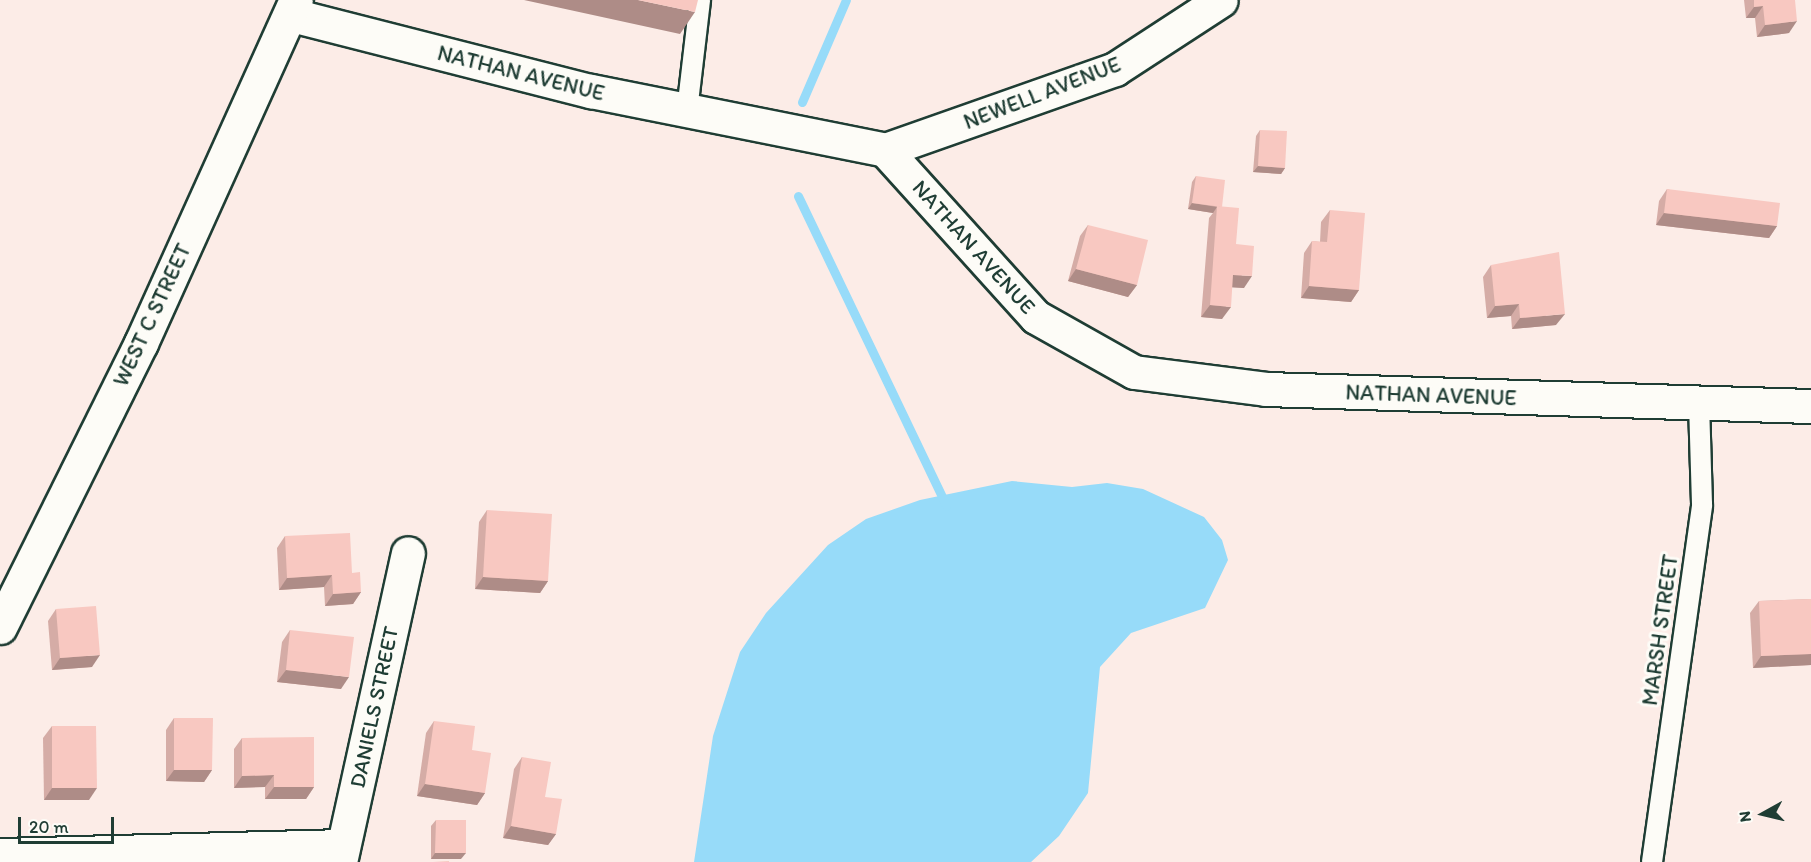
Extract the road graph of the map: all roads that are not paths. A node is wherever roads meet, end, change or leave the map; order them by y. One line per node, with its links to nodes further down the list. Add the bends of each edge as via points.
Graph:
1 (700, 0): 4 (lane)
2 (1221, 0): 5 (street, NEWELL AVENUE, via 1115,69)
3 (294, 7): 4 (street, NATHAN AVENUE); 9 (street, WEST C STREET, via 141,343)
4 (687, 111): 5 (street, NATHAN AVENUE)
5 (885, 150): 6 (street, NATHAN AVENUE, via 1036,317 1134,372 1266,389)
6 (1699, 404): 7 (street, NATHAN AVENUE); 12 (lane, MARSH STREET, via 1702,504)
7 (1811, 406)
8 (408, 553): 10 (street, DANIELS STREET)
9 (0, 627)
10 (342, 854): 11 (street)
11 (0, 855)
12 (1652, 862)

